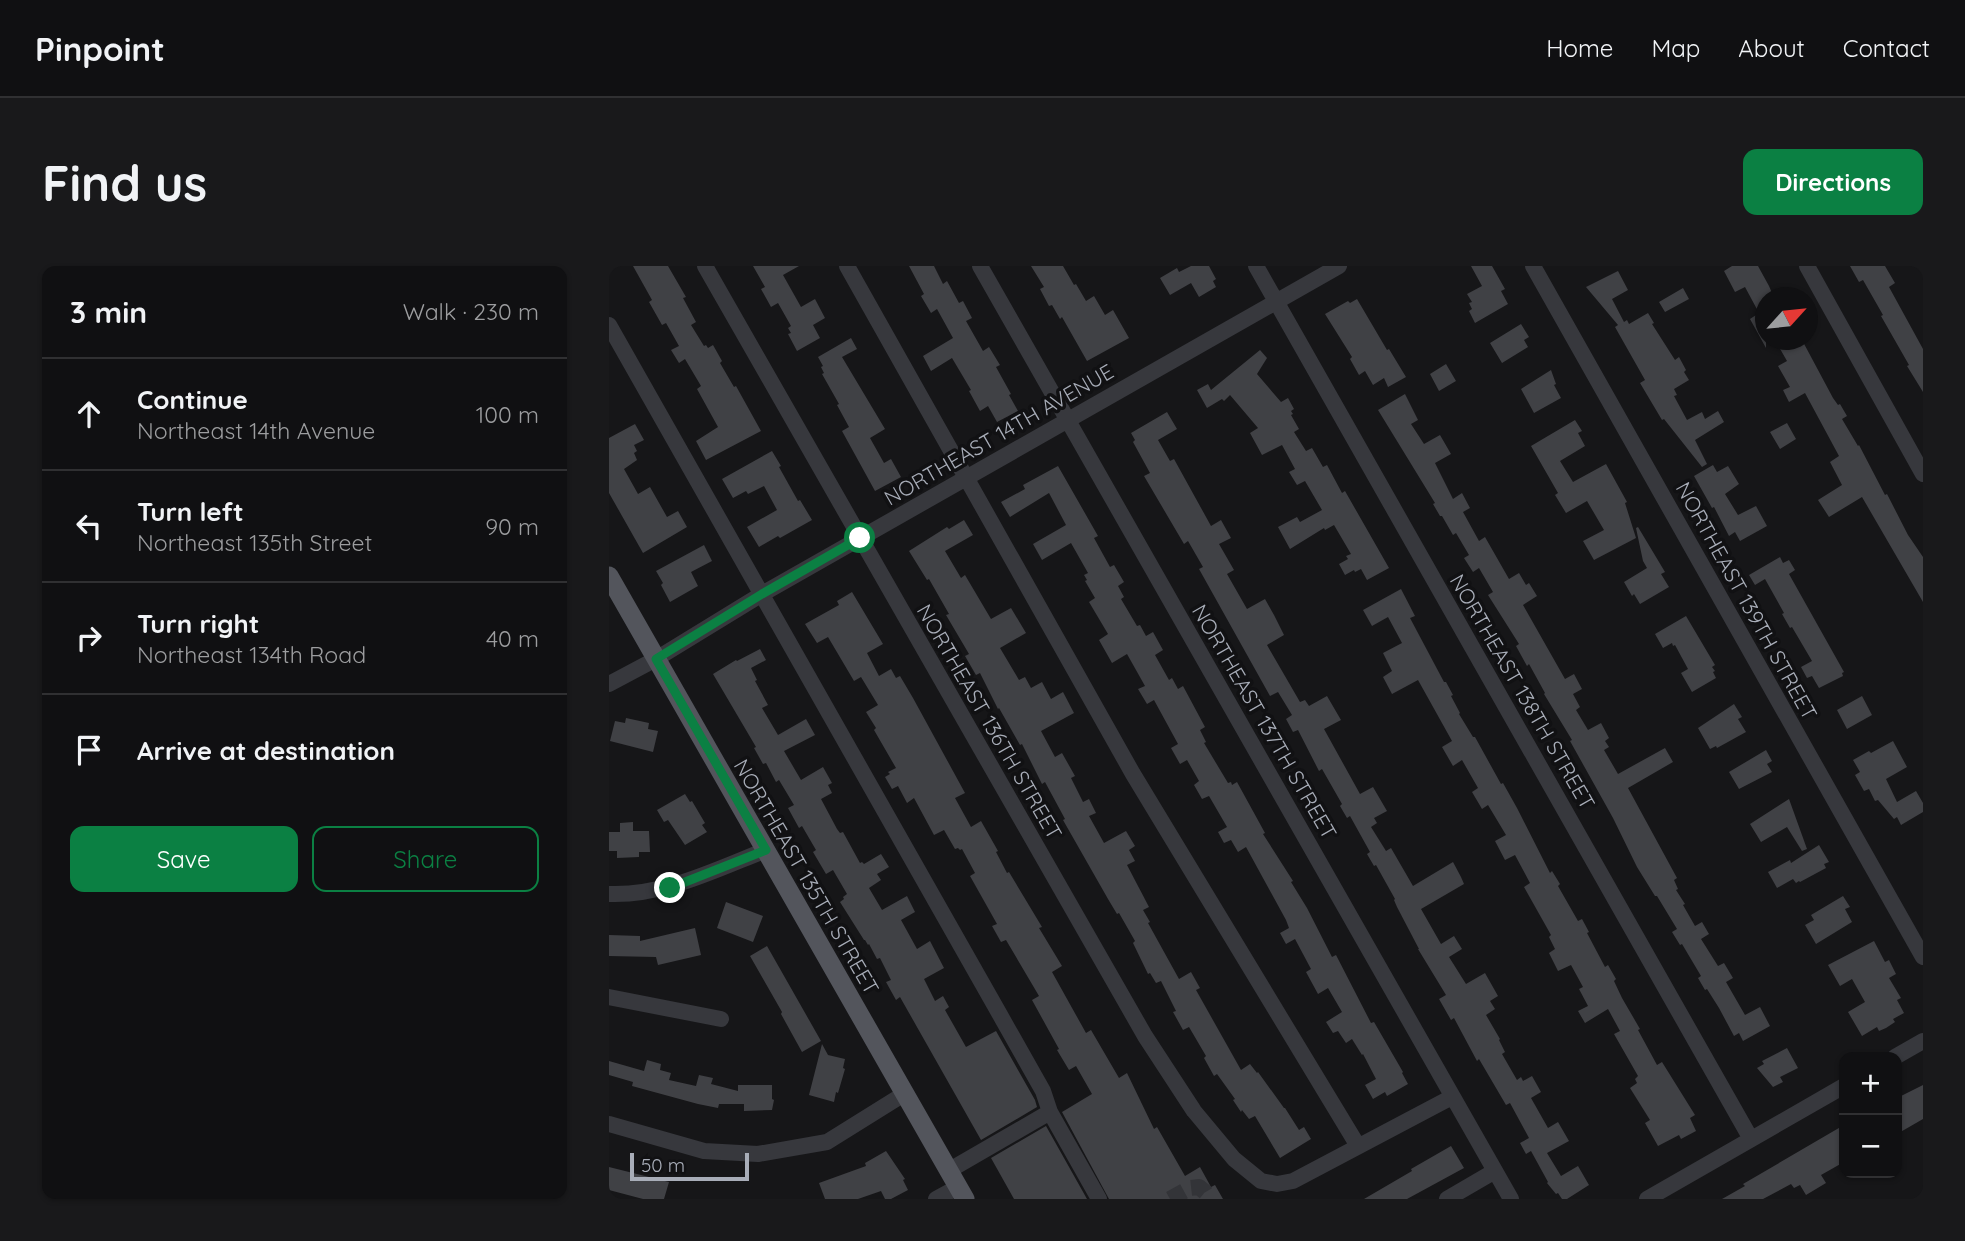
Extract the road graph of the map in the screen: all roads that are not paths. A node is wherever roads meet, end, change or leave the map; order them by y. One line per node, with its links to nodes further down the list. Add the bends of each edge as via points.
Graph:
1 (705, 266): 13 (street, NORTHEAST 136TH STREET)
2 (847, 266): 12 (street)
3 (980, 266): 10 (street, NORTHEAST 137TH STREET)
4 (1256, 266): 8 (street, NORTHEAST 138TH STREET)
5 (1339, 266): 8 (street, NORTHEAST 14TH AVENUE)
6 (1533, 266): 20 (street, NORTHEAST 139TH STREET)
7 (1807, 266): 11 (street)
8 (1276, 302): 10 (street, NORTHEAST 14TH AVENUE); 30 (street, NORTHEAST 138TH STREET)
9 (609, 325): 15 (street)
10 (1069, 420): 12 (street, NORTHEAST 14TH AVENUE); 27 (street, NORTHEAST 137TH STREET)
11 (1923, 474)
12 (966, 478): 13 (street, NORTHEAST 14TH AVENUE); 31 (street, via 1133,774)
13 (860, 538): 15 (street, NORTHEAST 14TH AVENUE); 31 (street, NORTHEAST 136TH STREET, via 1145,1036 1193,1111 1234,1159 1261,1181 1293,1181)
14 (609, 576): 16 (main road, NORTHEAST 135TH STREET)
15 (762, 594): 16 (street, NORTHEAST 14TH AVENUE); 28 (street, via 1018,1046)
16 (656, 659): 17 (street, NORTHEAST 14TH AVENUE); 18 (main road, NORTHEAST 135TH STREET)
17 (609, 684)
18 (766, 850): 19 (street, via 670,888); 26 (main road, NORTHEAST 135TH STREET)
19 (609, 894)
20 (1923, 957)
21 (609, 997): 22 (street)
22 (721, 1019)
23 (1923, 1041): 24 (street)
24 (1902, 1053)
25 (1839, 1089): 30 (street)
26 (904, 1094): 29 (street, via 827,1142 758,1154 703,1151); 33 (main road, NORTHEAST 135TH STREET)
27 (1452, 1097): 31 (street); 32 (street, NORTHEAST 137TH STREET)
28 (1050, 1112): 33 (street); 36 (street)
29 (609, 1124)
30 (1751, 1139): 34 (street)
31 (1358, 1146)
32 (1495, 1171): 37 (street); 38 (street, NORTHEAST 137TH STREET)
33 (957, 1185): 35 (street)
34 (1651, 1198)
35 (936, 1199)
36 (1099, 1199)
37 (1447, 1199)
38 (1511, 1199)

